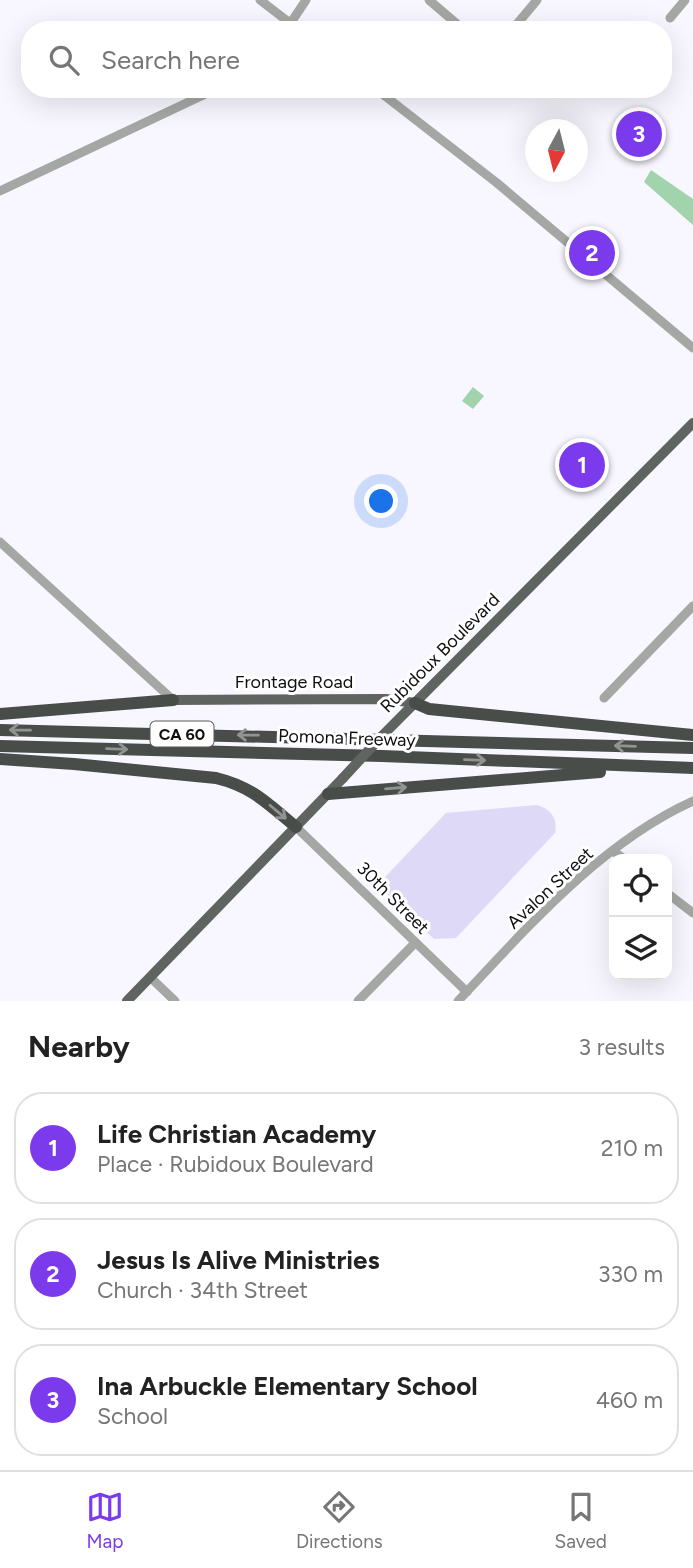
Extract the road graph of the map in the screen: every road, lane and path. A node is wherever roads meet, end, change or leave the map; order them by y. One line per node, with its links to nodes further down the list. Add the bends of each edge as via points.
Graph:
1 (260, 0): 7 (street)
2 (306, 0): 8 (street)
3 (429, 0): 9 (street)
4 (537, 0): 10 (street)
5 (685, 0): 6 (street)
6 (670, 18)
7 (283, 21)
8 (291, 21)
9 (454, 21)
10 (520, 21)
11 (197, 98): 13 (street)
12 (388, 98): 14 (street, via 497,183)
13 (0, 191)
14 (693, 348)
15 (693, 423): 20 (main road, Rubidoux Boulevard)
16 (0, 542): 19 (street)
17 (693, 606): 18 (street)
18 (604, 698)
19 (173, 700): 20 (main road, Frontage Road, via 386,699); 21 (highway)
20 (415, 703): 23 (highway, via 429,709); 28 (main road, Rubidoux Boulevard, bridge)
21 (0, 714)
22 (0, 730): 25 (highway, Pomona Freeway / CA 60, one-way to 22)
23 (693, 735)
24 (0, 746): 27 (highway, Pomona Freeway / CA 60, one-way to 27)
25 (693, 748)
26 (0, 759): 30 (highway, one-way to 30, via 236,782)
27 (692, 768): 28 (highway, one-way to 27)
28 (328, 794): 30 (main road, Rubidoux Boulevard)
29 (693, 801): 31 (street, Avalon Street)
30 (296, 827): 35 (street, 30th Street); 36 (main road, Rubidoux Boulevard)
31 (613, 851): 32 (street); 37 (street, Avalon Street)
32 (617, 854)
33 (672, 897): 34 (street)
34 (693, 913)
35 (415, 943): 37 (street, 30th Street); 40 (street)
36 (150, 977): 38 (main road, Rubidoux Boulevard); 39 (street)
37 (467, 992): 41 (street, Avalon Street)
38 (127, 1001)
39 (175, 1001)
40 (358, 1001)
41 (458, 1001)

